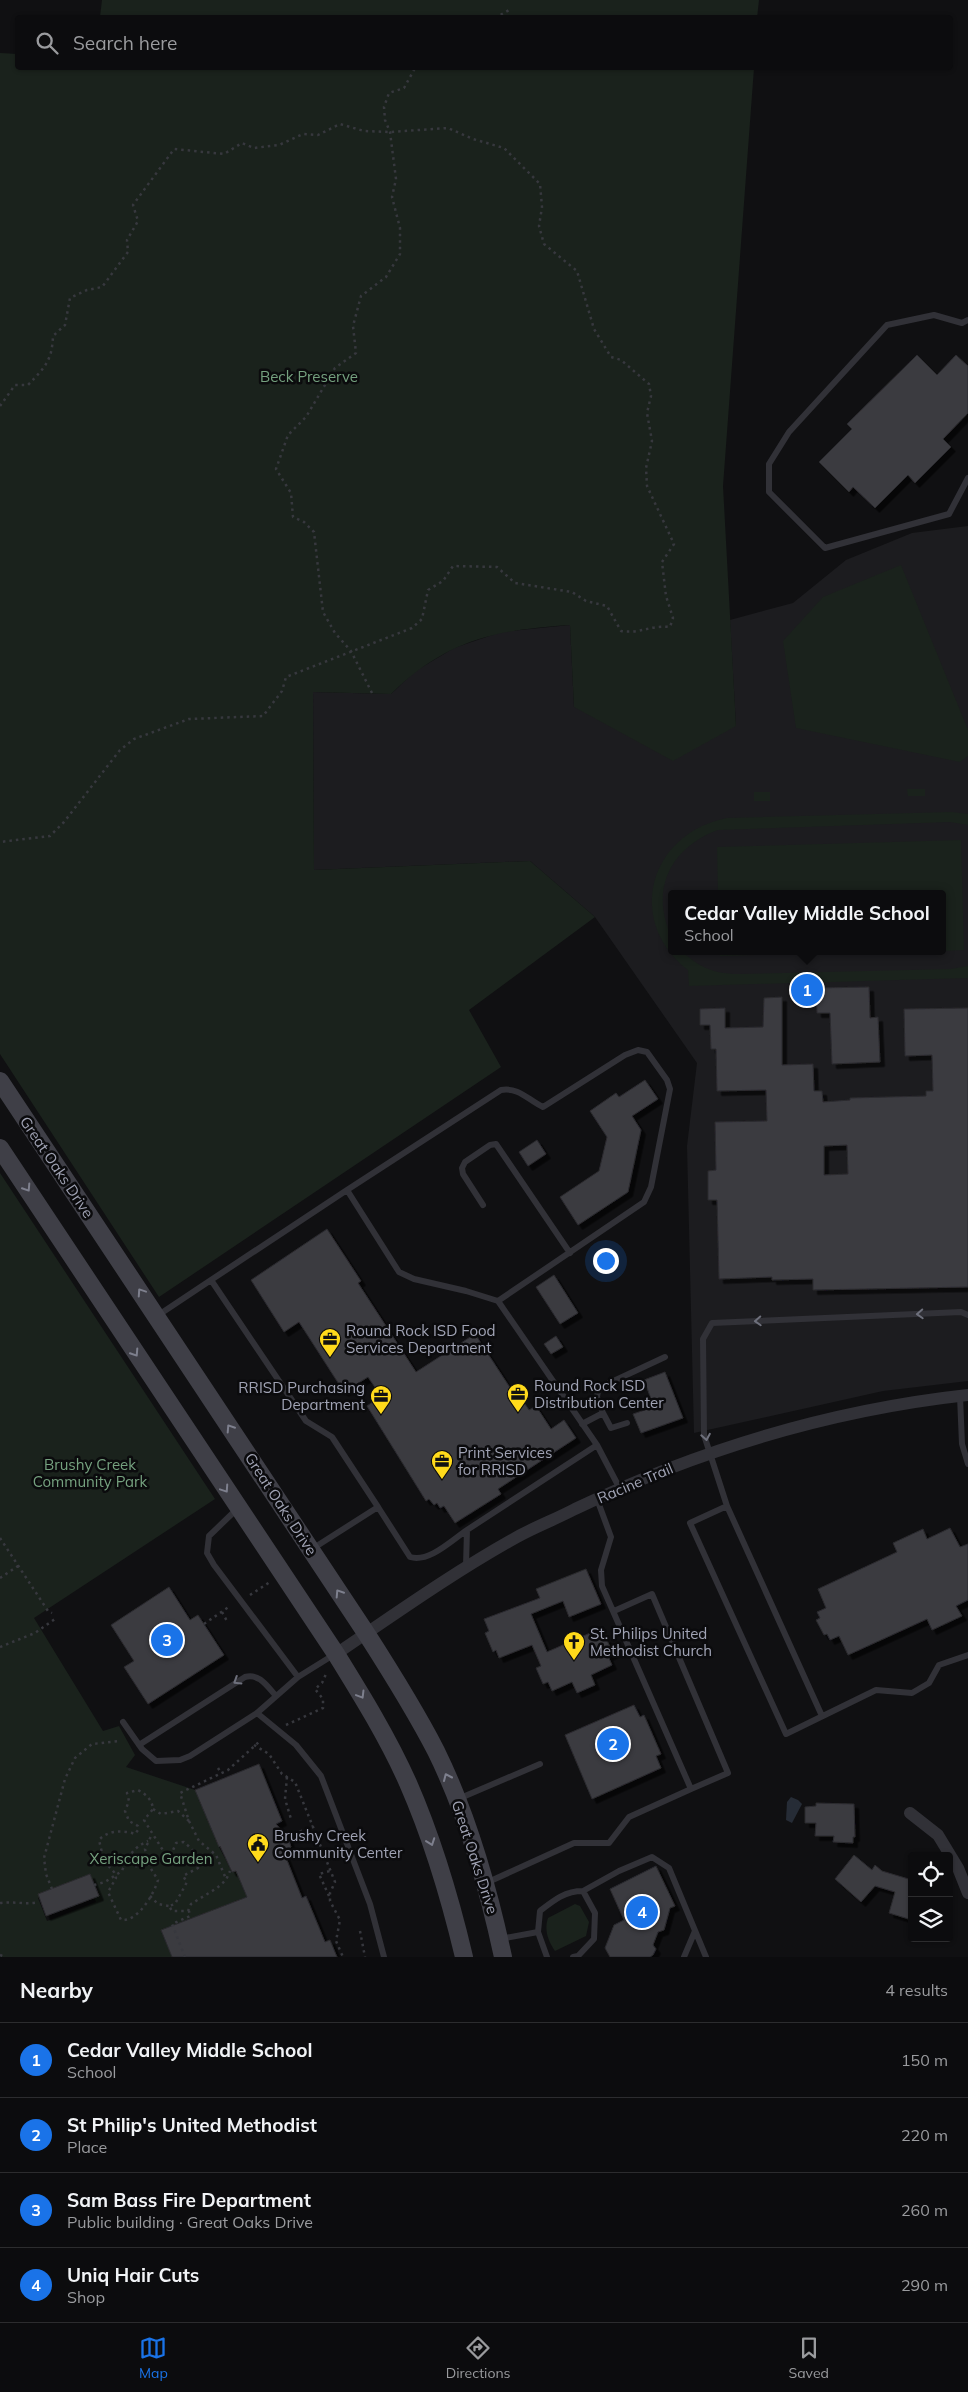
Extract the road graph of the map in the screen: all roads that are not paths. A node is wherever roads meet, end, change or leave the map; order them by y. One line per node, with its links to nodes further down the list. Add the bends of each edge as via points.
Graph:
1 (968, 320): 2 (lane, via 962,323 934,316 887,325 789,432 768,464 768,492 825,548 949,514)
2 (968, 478)
3 (0, 1080): 11 (street, Great Oaks Drive, one-way to 3)
4 (0, 1148): 24 (street, one-way to 24)
5 (347, 1190): 7 (lane, via 501,1090 510,1088 520,1092 543,1107 624,1055 638,1050 647,1052 670,1089 651,1187 644,1202); 8 (lane); 9 (lane, via 399,1272 414,1279)
6 (484, 1205): 7 (lane, via 462,1168 465,1162 496,1144)
7 (570, 1253): 9 (lane)
8 (211, 1280): 11 (lane); 23 (lane, via 306,1421 332,1437)
9 (498, 1301): 16 (lane)
10 (968, 1315): 18 (lane, one-way to 18, via 961,1312 712,1323 703,1339 702,1367 704,1435)
11 (157, 1316): 26 (street, Great Oaks Drive, one-way to 11)
12 (665, 1357): 14 (lane, via 598,1391)
13 (964, 1396): 18 (street, Racine Trail, via 818,1420); 19 (lane, via 962,1444)
14 (603, 1413): 15 (lane, via 612,1428); 16 (lane)
15 (627, 1423)
16 (582, 1424): 17 (lane)
17 (596, 1446): 20 (lane); 25 (lane)
18 (709, 1454): 20 (street, Racine Trail); 22 (lane)
19 (968, 1464)
20 (620, 1489): 21 (street, Racine Trail)
21 (597, 1499): 27 (street, Racine Trail, via 518,1537); 28 (lane, via 611,1537 601,1570 602,1586)
22 (727, 1506): 35 (lane); 35 (lane, via 690,1523 786,1734)
23 (378, 1507): 25 (lane, via 410,1557 426,1557); 26 (lane)
24 (238, 1508): 30 (street); 32 (lane, via 209,1536 207,1553 236,1598)
25 (467, 1530): 27 (lane)
26 (311, 1550): 29 (street, Great Oaks Drive, one-way to 26)
27 (466, 1567): 29 (street, Racine Trail)
28 (614, 1611): 39 (lane); 39 (lane, via 652,1594 728,1773)
29 (366, 1633): 30 (street, Racine Trail); 40 (street, Great Oaks Drive, one-way to 29, via 436,1752)
30 (336, 1654): 32 (lane); 49 (street, one-way to 49, via 377,1721 408,1783 452,1906)
31 (968, 1655): 35 (lane, via 939,1665 929,1683 912,1694 876,1690)
32 (298, 1677): 33 (lane)
33 (276, 1696): 34 (lane); 37 (lane, one-way to 37, via 258,1678 252,1675 245,1677)
34 (258, 1713): 37 (lane, via 180,1760 156,1761); 48 (lane, via 296,1746 321,1776 370,1904)
35 (822, 1716)
36 (123, 1722): 37 (lane)
37 (139, 1745)
38 (540, 1764): 40 (lane)
39 (691, 1789): 42 (lane, via 629,1816 609,1843 574,1843)
40 (457, 1800): 42 (street, Great Oaks Drive)
41 (910, 1814): 44 (street, via 938,1835 958,1868)
42 (485, 1883): 47 (street, Great Oaks Drive)
43 (583, 1891): 45 (lane, via 652,1857 669,1868); 46 (lane, via 558,1897 540,1911); 52 (lane, via 594,1913 594,1939)
44 (968, 1893)
45 (695, 1931): 53 (lane); 54 (lane)
46 (538, 1932): 47 (lane); 51 (lane)
47 (499, 1939): 50 (street, Great Oaks Drive)
48 (384, 1957)
49 (464, 1957)
50 (503, 1957)
51 (547, 1957)
52 (573, 1957)
53 (684, 1957)
54 (706, 1957)

